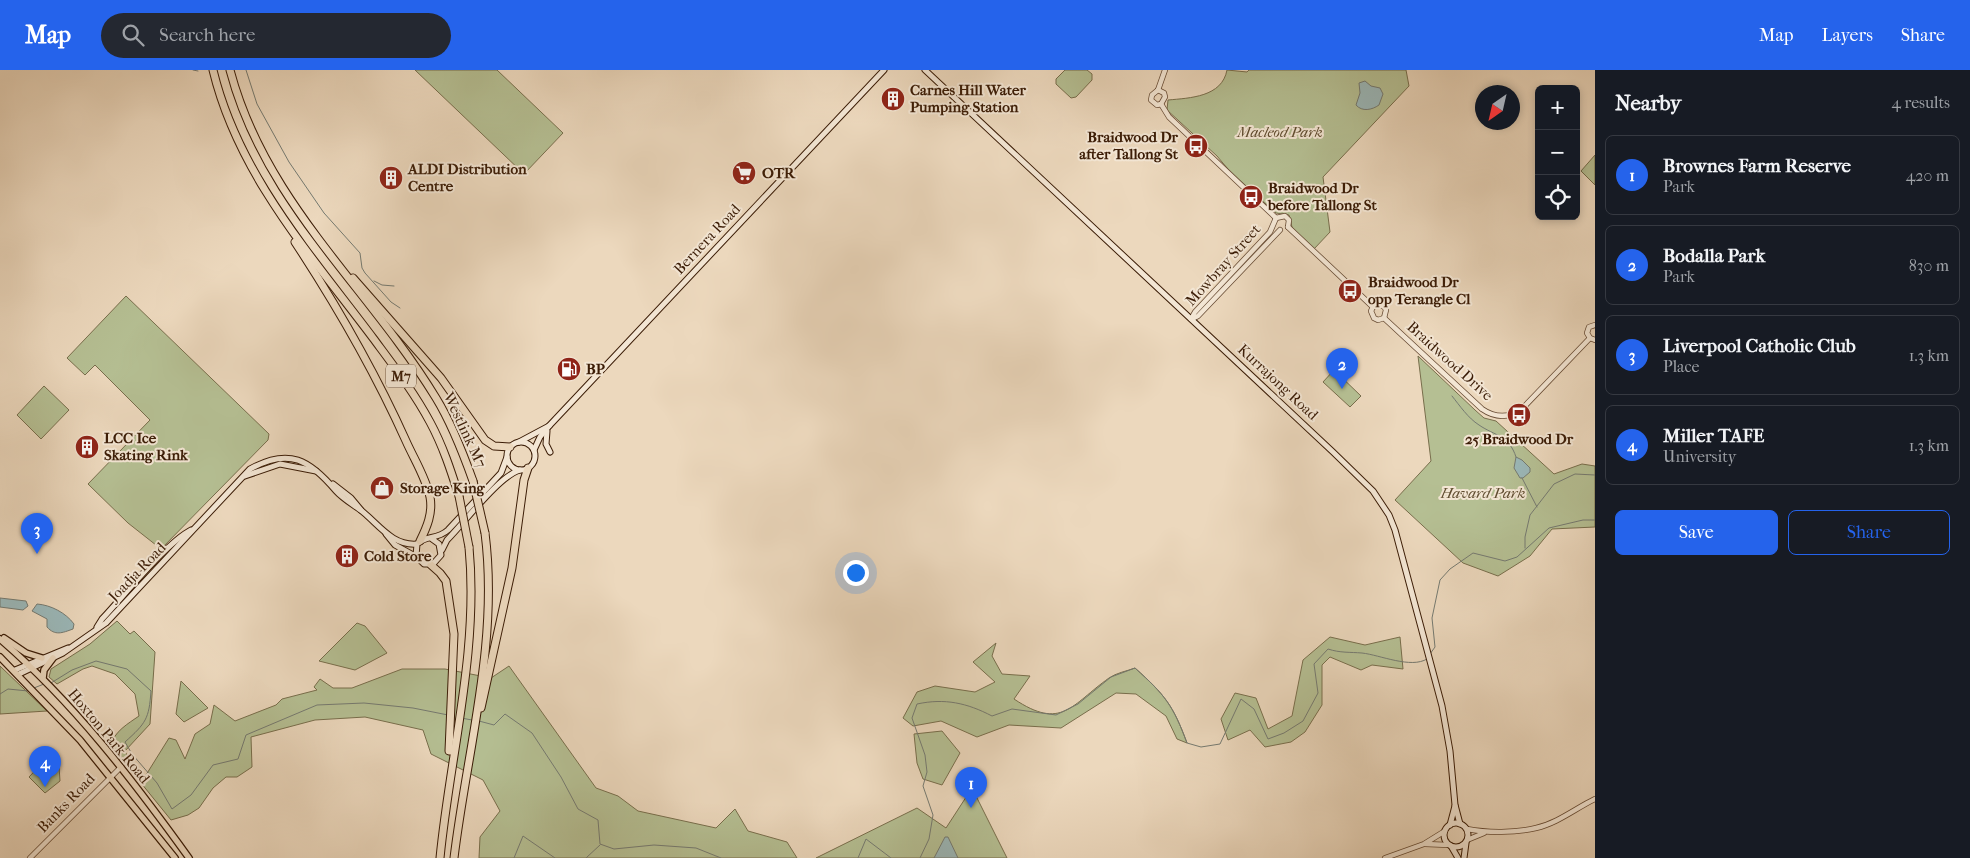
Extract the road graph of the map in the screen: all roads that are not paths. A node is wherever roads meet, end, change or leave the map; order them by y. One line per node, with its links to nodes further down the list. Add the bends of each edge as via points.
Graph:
1 (213, 70): 9 (highway, Westlink M7 / M7, via 236,140)
2 (230, 70): 8 (highway, Westlink M7 / M7)
3 (884, 70): 19 (main road, Bernera Road)
4 (924, 70): 16 (main road, Kurrajong Road)
5 (1165, 70): 6 (street)
6 (1158, 90): 7 (street, via 1165,97); 7 (street, via 1151,98 1154,104)
7 (1161, 104): 10 (street, via 1169,117)
8 (251, 132): 21 (highway, via 320,237 447,385 485,440 494,446); 42 (highway, Westlink M7 / M7, bridge, via 288,198 427,385 455,435 473,481 484,533 489,599 485,654)
9 (256, 178): 30 (highway, via 268,204 353,335 390,406 430,498 430,518); 45 (highway, Westlink M7 / M7, bridge, via 278,213 416,397 436,434 459,496 470,547 472,599 468,652)
10 (1276, 218): 11 (street); 12 (street, via 1286,216)
11 (1274, 223): 13 (street); 16 (street, Mowbray Street, via 1270,232 1194,312)
12 (1288, 227): 13 (street); 14 (street)
13 (1280, 230): 16 (street, Mowbray Street)
14 (1373, 307): 15 (street, via 1371,314 1374,318); 15 (street, via 1384,306)
15 (1384, 318): 18 (street, Braidwood Drive, via 1482,409 1499,416 1512,415 1524,407)
16 (1192, 319): 47 (main road, Kurrajong Road, via 1379,498 1395,530 1435,678 1450,751)
17 (1595, 325): 18 (street, via 1588,329)
18 (1592, 339)
19 (548, 429): 20 (main road, Bernera Road); 22 (main road, Bernera Road); 23 (main road, via 546,444)
20 (520, 442): 21 (main road); 22 (main road)
21 (510, 447): 24 (main road)
22 (534, 450): 25 (main road, via 534,461)
23 (550, 452)
24 (507, 457): 25 (main road, via 510,465); 29 (main road, via 501,473 443,535)
25 (524, 469): 31 (main road, via 510,474 498,485 447,540); 42 (highway, via 512,568)
26 (317, 471): 27 (main road, Joadja Road, via 280,464); 27 (main road, Joadja Road, via 307,463 280,458 258,464); 28 (main road, via 356,502)
27 (245, 476): 35 (main road, Joadja Road, via 113,616)
28 (386, 534): 30 (main road, via 403,544); 32 (main road, via 395,545)
29 (432, 539): 30 (main road); 31 (main road, via 439,544)
30 (419, 543): 32 (main road)
31 (441, 552): 33 (main road, via 438,560)
32 (416, 556): 33 (main road, via 421,563)
33 (430, 565): 45 (highway, via 446,581 455,650)
34 (0, 637): 37 (main road, via 26,653); 39 (main road, Hoxton Park Road)
35 (68, 648): 37 (main road, Joadja Road); 38 (main road, Joadja Road)
36 (0, 657): 40 (main road, Hoxton Park Road)
37 (42, 658): 39 (main road, Joadja Road)
38 (53, 658): 39 (main road, Joadja Road); 41 (main road)
39 (31, 666): 40 (main road, Joadja Road); 41 (main road, Hoxton Park Road)
40 (17, 672): 44 (main road, Hoxton Park Road)
41 (43, 677): 43 (main road, Hoxton Park Road)
42 (469, 762): 60 (highway, Westlink M7 / M7)
43 (121, 767): 44 (street, Banks Road); 58 (main road, Hoxton Park Road)
44 (111, 776): 56 (street, Banks Road); 57 (main road, Hoxton Park Road)
45 (447, 792): 59 (highway, Westlink M7 / M7)
46 (1595, 799): 52 (street, via 1536,828)
47 (1455, 805): 48 (main road); 49 (main road)
48 (1460, 824): 49 (main road); 50 (main road)
49 (1450, 825): 51 (main road)
50 (1467, 829): 52 (street); 53 (main road)
51 (1445, 831): 54 (street); 55 (main road, via 1444,838)
52 (1485, 832): 53 (street)
53 (1466, 841): 55 (main road, via 1459,847); 63 (main road)
54 (1424, 844): 55 (street); 61 (street)
55 (1450, 845): 62 (main road)
56 (30, 858)
57 (175, 858)
58 (189, 858)
59 (440, 858)
60 (454, 858)
61 (1385, 858)
62 (1458, 858)
63 (1464, 858)

